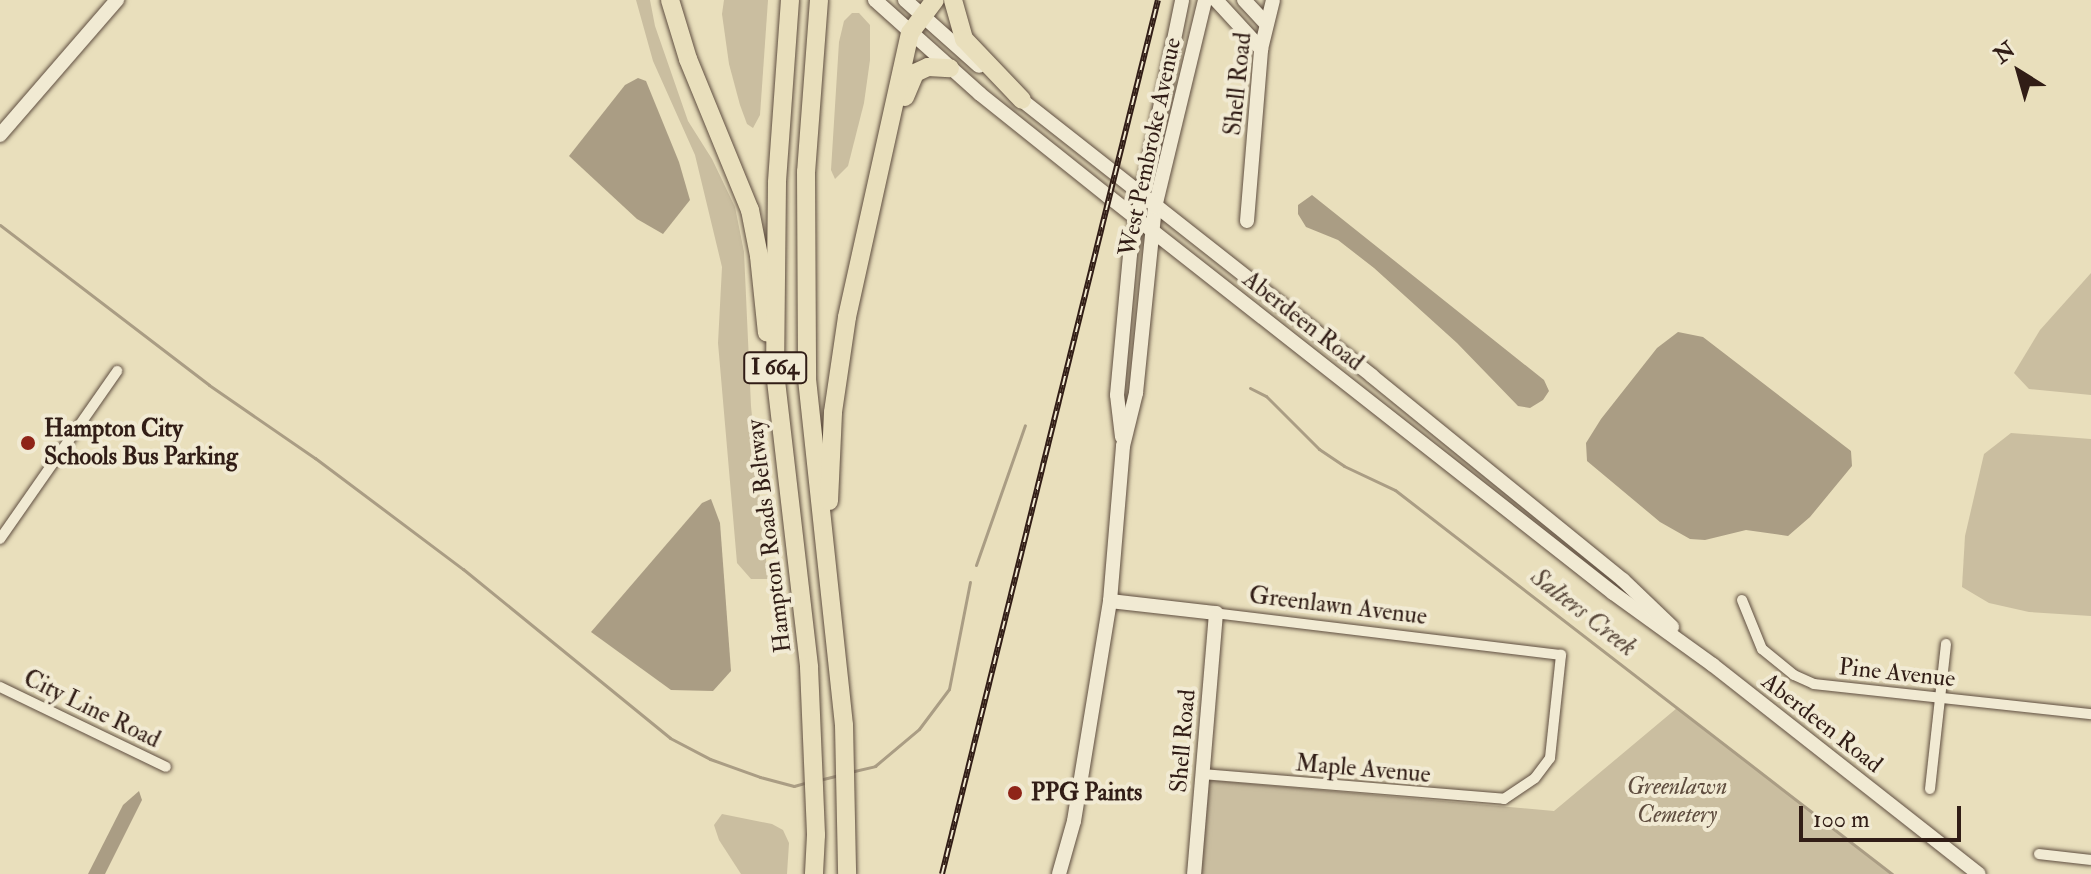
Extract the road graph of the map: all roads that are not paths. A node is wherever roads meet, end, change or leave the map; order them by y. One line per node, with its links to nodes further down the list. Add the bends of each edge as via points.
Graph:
1 (117, 0): 20 (main road)
2 (670, 0): 28 (highway, via 688,59 750,210)
3 (790, 0): 28 (highway, Hampton Roads Beltway / I 664, via 777,183)
4 (875, 0): 16 (main road, Aberdeen Road)
5 (905, 0): 14 (main road, Aberdeen Road)
6 (935, 0): 14 (highway)
7 (953, 0): 19 (highway, via 964,39)
8 (1182, 0): 21 (main road, West Pembroke Avenue)
9 (1205, 0): 23 (main road, West Pembroke Avenue)
10 (1216, 0): 17 (main road)
11 (1244, 0): 15 (main road)
12 (1273, 0): 15 (main road, Shell Road)
13 (819, 4): 31 (highway, I 664, via 806,172 804,299)
14 (922, 16): 16 (highway); 19 (main road, Aberdeen Road)
15 (1266, 24): 17 (main road, Shell Road)
16 (910, 33): 18 (main road, Aberdeen Road); 22 (highway)
17 (1261, 49): 25 (main road, Shell Road)
18 (950, 68): 22 (highway, via 928,67 910,78); 24 (main road, Aberdeen Road)
19 (1022, 100): 21 (main road, Aberdeen Road)
20 (0, 135)
21 (1140, 195): 23 (main road, Aberdeen Road); 24 (main road, West Pembroke Avenue)
22 (873, 204): 31 (highway, via 838,369)
23 (1155, 207): 26 (main road, West Pembroke Avenue); 36 (main road, Aberdeen Road, via 1623,580)
24 (1136, 218): 26 (main road, Aberdeen Road); 29 (main road, West Pembroke Avenue, via 1117,395)
25 (1247, 221)
26 (1152, 230): 29 (main road, West Pembroke Avenue, via 1136,393); 36 (main road, Aberdeen Road, via 1613,593)
27 (117, 371): 30 (street)
28 (775, 372): 46 (highway, Hampton Roads Beltway / I 664, via 813,734)
29 (1123, 446): 33 (main road, West Pembroke Avenue)
30 (0, 539)
31 (825, 548): 47 (highway, I 664, via 844,725)
32 (1742, 600): 38 (street, Pine Avenue, via 1762,649 1803,679 1824,686)
33 (1110, 601): 34 (main road, Greenlawn Avenue); 48 (main road, West Pembroke Avenue, via 1074,821)
34 (1216, 613): 41 (main road, Shell Road); 43 (street, Greenlawn Avenue, via 1561,655 1550,758)
35 (1946, 644): 38 (street)
36 (1713, 665): 50 (main road, Aberdeen Road)
37 (0, 687): 40 (street, City Line Road)
38 (1941, 698): 39 (street, Pine Avenue); 42 (street)
39 (2091, 714)
40 (166, 767)
41 (1202, 774): 43 (street, Maple Avenue, via 1489,800); 49 (main road, Shell Road)
42 (1930, 789)
43 (1517, 792)
44 (2039, 854): 45 (street)
45 (2091, 860)
46 (814, 874)
47 (847, 874)
48 (1059, 874)
49 (1194, 874)
50 (1979, 874)

